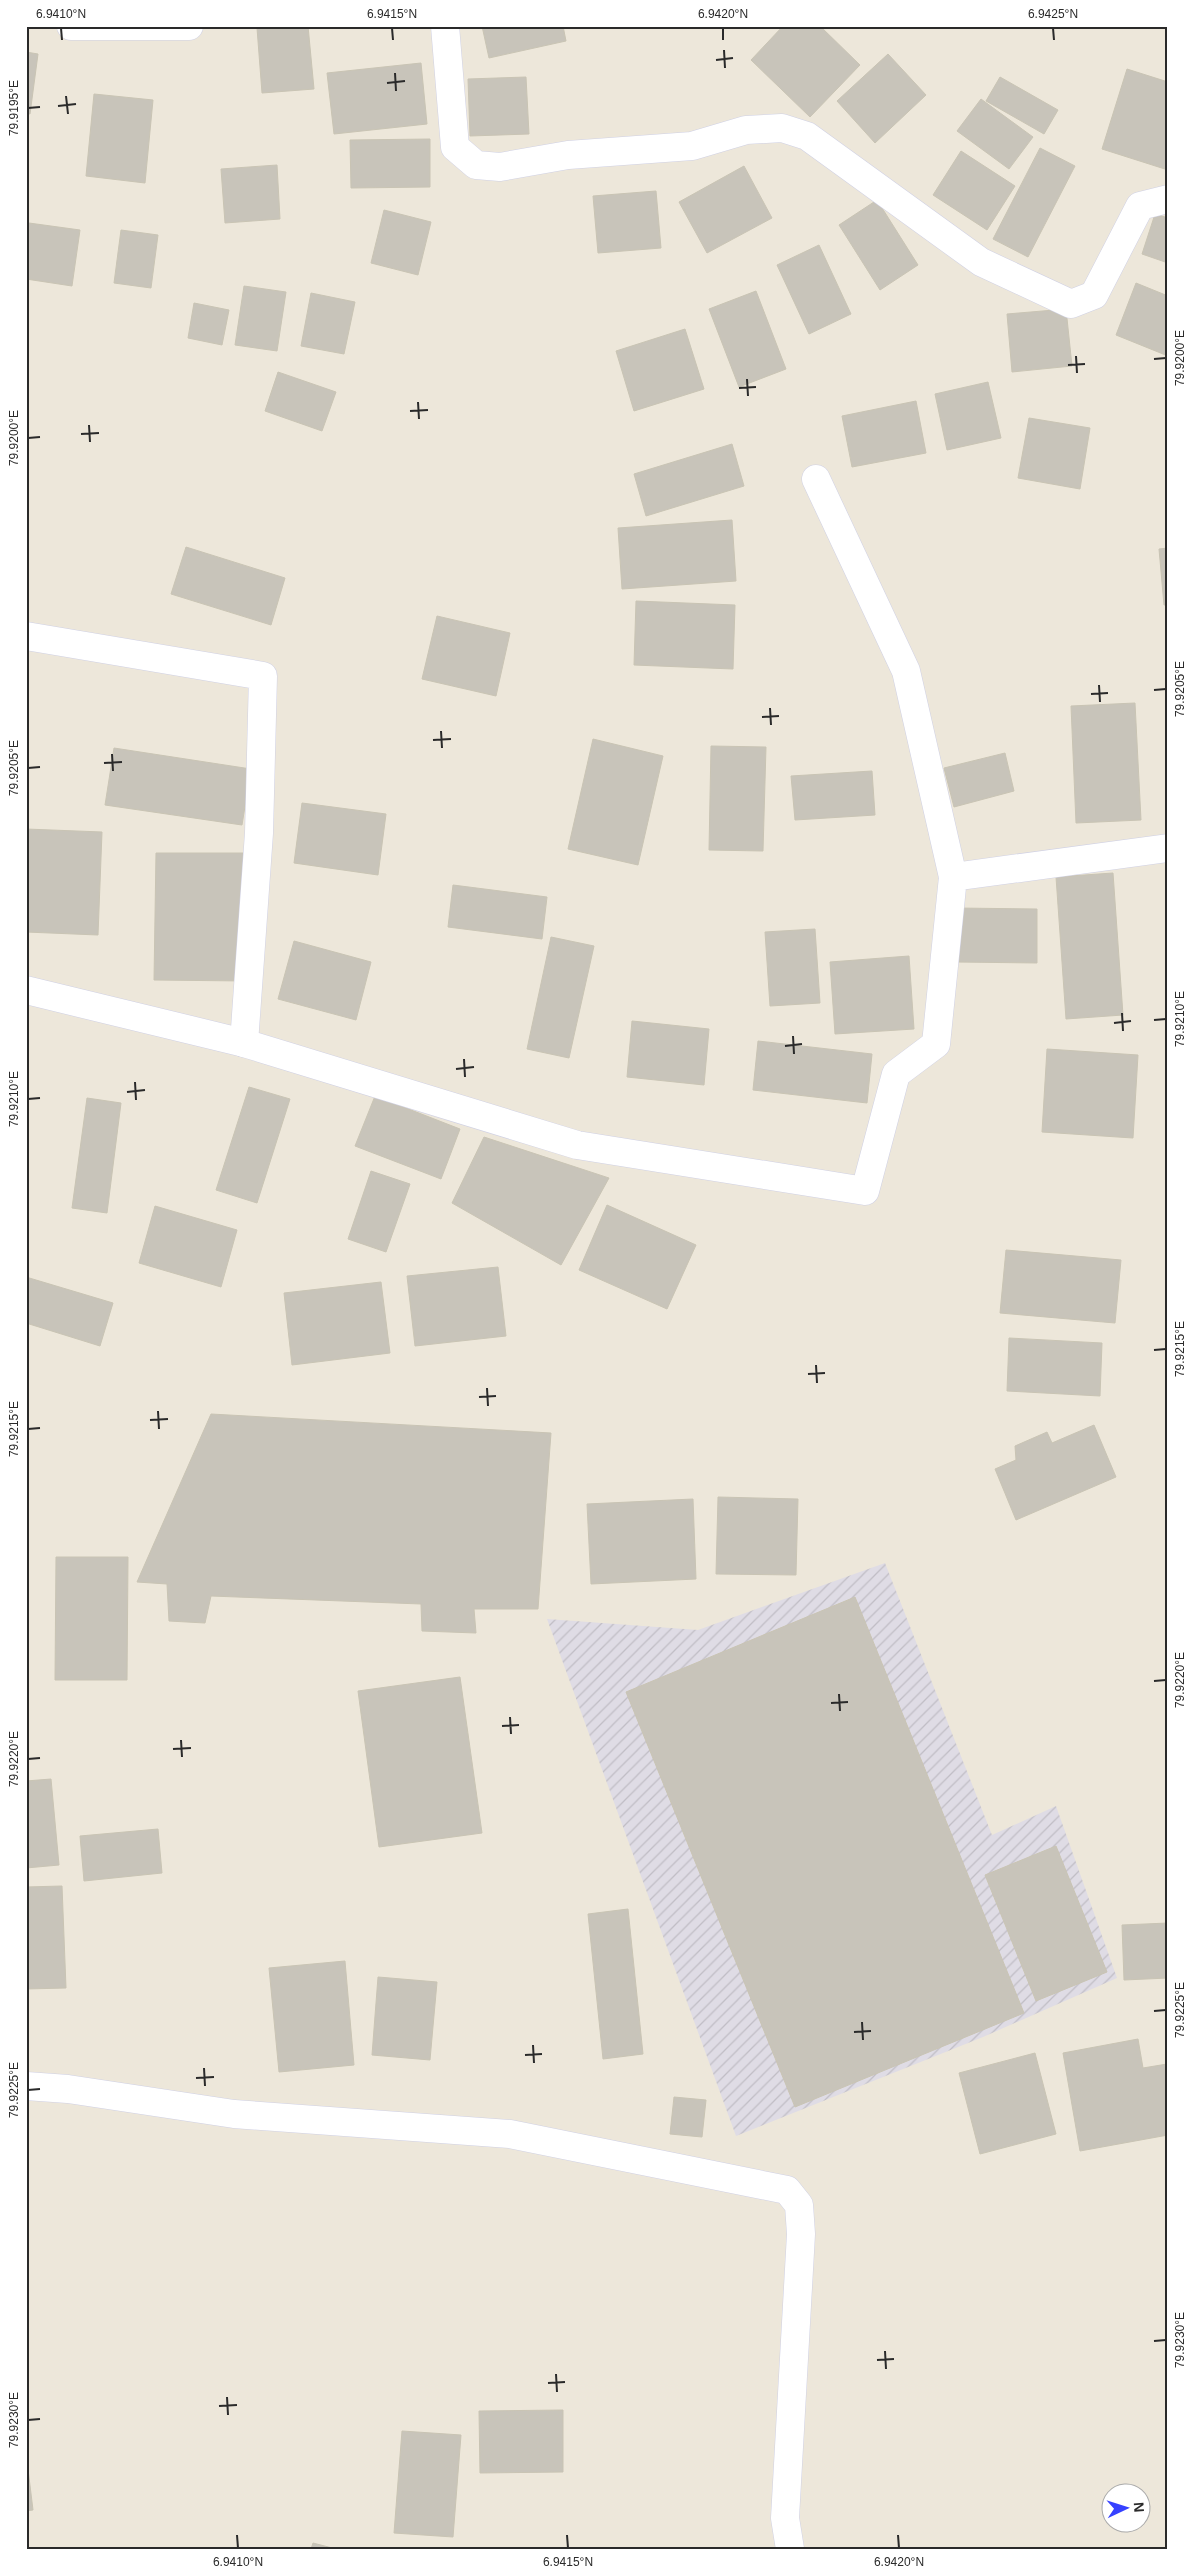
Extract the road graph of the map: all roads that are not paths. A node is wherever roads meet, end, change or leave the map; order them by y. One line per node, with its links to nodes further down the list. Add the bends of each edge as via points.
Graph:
1 (71, 26): 2 (street)
2 (189, 26)
3 (445, 26): 4 (street, via 454,147 476,165 500,167 568,154 692,146 746,130 782,128 808,136 981,262 1071,304 1094,295 1140,206)
4 (1168, 199)
5 (816, 479): 8 (street, via 906,671)
6 (26, 636): 10 (street, via 263,676 259,833)
7 (1168, 848): 8 (street)
8 (952, 877): 10 (street, via 936,1044 896,1074 865,1191 577,1146)
9 (26, 990): 10 (street)
10 (244, 1043)
11 (26, 2086): 12 (street, via 68,2089 234,2114 510,2134 787,2190 800,2205 802,2234 785,2518)
12 (790, 2549)

